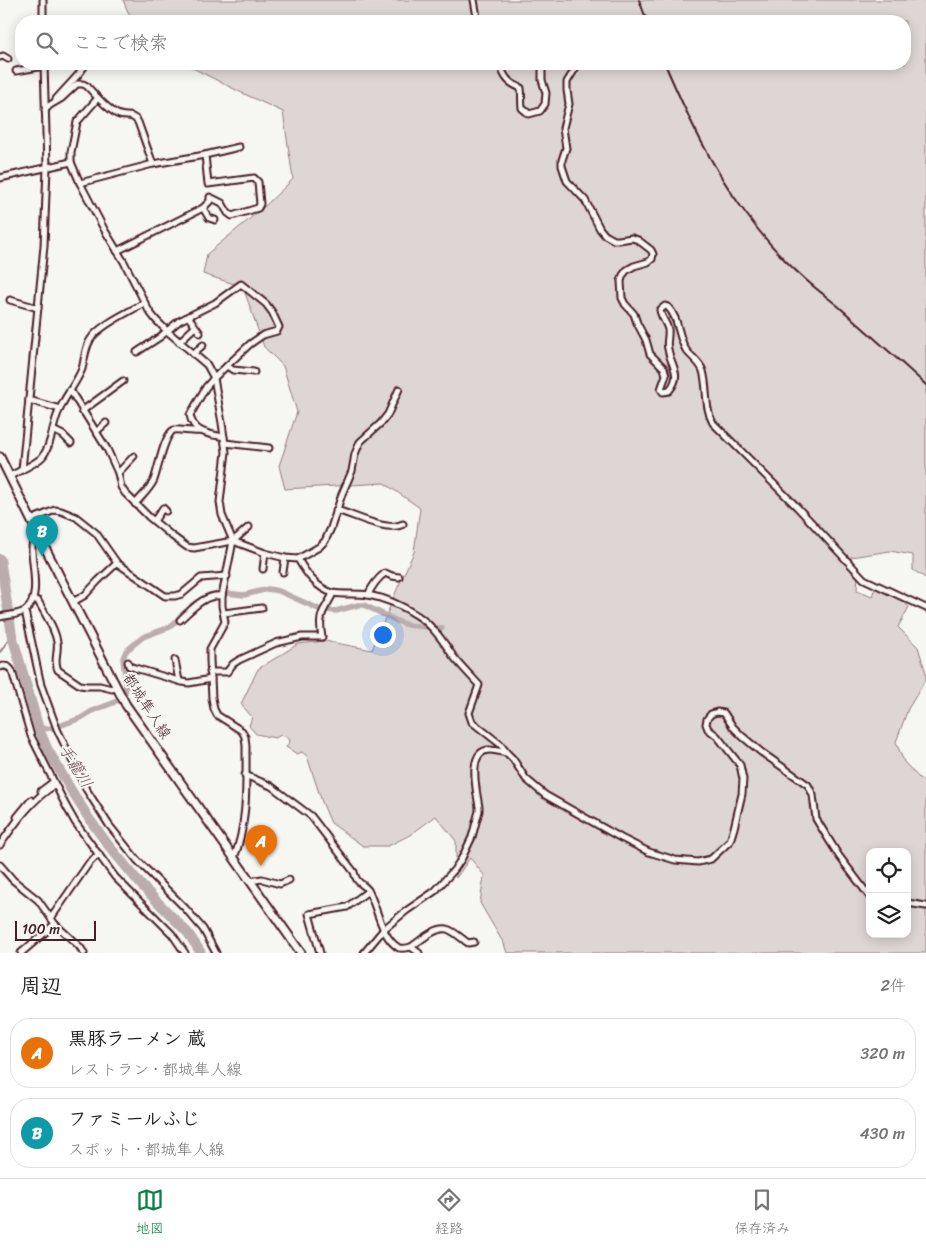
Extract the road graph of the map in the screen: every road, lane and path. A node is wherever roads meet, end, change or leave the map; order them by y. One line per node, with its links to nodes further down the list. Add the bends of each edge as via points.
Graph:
1 (43, 0): 3 (street)
2 (474, 0): 4 (street)
3 (43, 15)
4 (477, 15)
5 (0, 56): 6 (street)
6 (8, 59)
7 (21, 70): 13 (street)
8 (44, 70): 16 (street)
9 (82, 70): 15 (street)
10 (502, 70): 11 (street, via 512,84 521,88 522,108 529,114 540,111 545,104)
11 (542, 70)
12 (574, 70): 84 (street, via 566,90 570,104 563,128 566,145 562,160 564,172 605,235 614,240 638,240 653,254 648,262 634,266 623,275 622,298 634,314 650,354 664,368 666,374 661,389 669,391 677,376 668,349 668,329 660,314 665,306 673,315 685,348 701,366 713,424 864,579)
13 (16, 71)
14 (98, 98): 15 (street, via 87,86 77,84); 19 (street, via 77,122); 20 (street, via 118,114 135,117)
15 (50, 105): 16 (street)
16 (45, 110): 21 (street)
17 (240, 148): 18 (street)
18 (205, 155): 20 (street); 24 (street)
19 (71, 162): 21 (street); 23 (street)
20 (153, 164): 23 (street)
21 (47, 167): 22 (street); 31 (street)
22 (0, 178)
23 (80, 183): 28 (street)
24 (208, 184): 25 (street); 25 (street, via 254,178 258,182 260,204 258,208 232,216 222,203)
25 (210, 197): 26 (street)
26 (203, 208): 27 (street, via 209,218); 28 (street)
27 (215, 220)
28 (117, 251): 30 (street)
29 (10, 300): 31 (street)
30 (144, 303): 34 (street); 45 (street, via 104,326 92,337 82,369)
31 (38, 308): 46 (street)
32 (188, 316): 33 (street); 34 (street); 40 (street, via 215,303 240,284 266,304 279,327 277,331 250,344)
33 (195, 327): 35 (street); 36 (street)
34 (167, 331): 36 (street); 38 (street)
35 (200, 333)
36 (179, 342): 39 (street)
37 (204, 345): 39 (street)
38 (137, 352)
39 (193, 354): 42 (street, via 207,365)
40 (227, 366): 41 (street, via 233,370); 42 (street)
41 (254, 372)
42 (214, 378): 51 (street, via 190,415 191,422); 53 (street)
43 (123, 381): 48 (street)
44 (399, 389): 62 (street, via 388,414 360,442)
45 (70, 390): 47 (street); 48 (street)
46 (30, 400): 47 (street); 58 (street)
47 (60, 409): 50 (street)
48 (82, 411): 52 (street)
49 (106, 424): 52 (street)
50 (53, 430): 54 (street); 58 (street, via 42,458)
51 (201, 431): 53 (street); 61 (street, via 177,430 169,434 154,480)
52 (96, 432): 59 (street)
53 (224, 440): 55 (street); 69 (street, via 226,452 220,502)
54 (71, 443)
55 (269, 448)
56 (134, 456): 59 (street)
57 (0, 457): 60 (main road, 都城隼人線)
58 (22, 470): 60 (street)
59 (118, 473): 61 (street, via 122,490)
60 (10, 476): 64 (main road, 都城隼人線)
61 (135, 504): 65 (street)
62 (336, 510): 66 (street, via 388,526); 72 (street, via 325,542)
63 (166, 511): 65 (street, via 163,508)
64 (31, 520): 68 (main road, 都城隼人線); 73 (street, via 55,510 76,517 96,533)
65 (154, 521): 69 (street, via 190,548)
66 (403, 524)
67 (249, 527): 69 (street)
68 (36, 530): 81 (street, via 32,551); 82 (main road, 都城隼人線)
69 (233, 541): 70 (street); 76 (street)
70 (265, 553): 71 (street); 74 (street)
71 (285, 558): 72 (street); 75 (street)
72 (298, 559): 78 (street, via 309,577)
73 (117, 563): 76 (street, via 168,597 182,594 201,578); 82 (street, via 85,595)
74 (263, 569)
75 (283, 572)
76 (227, 576): 80 (street)
77 (399, 577): 79 (street, via 385,573)
78 (333, 592): 79 (street); 92 (street, via 322,614 322,637 276,643 239,660 227,672)
79 (368, 595): 96 (street, via 387,600 426,621 479,685 469,713 472,722)
80 (222, 596): 86 (street); 88 (street, via 206,599)
81 (33, 599): 85 (street); 95 (street, via 38,601 55,634 58,670 83,685)
82 (73, 602): 95 (main road, 都城隼人線)
83 (262, 608): 86 (street)
84 (926, 608)
85 (25, 611): 87 (street); 119 (street, via 41,685 56,729 86,789 137,860 203,929)
86 (224, 613): 92 (street, via 224,624 210,649)
87 (0, 617)
88 (180, 620)
89 (175, 660): 94 (street)
90 (128, 662): 94 (street, via 132,668)
91 (0, 667): 98 (street, via 10,667 12,671 31,736)
92 (210, 672): 93 (street)
93 (211, 679): 94 (street, via 189,683); 97 (street, via 216,712 244,733)
94 (179, 681)
95 (116, 687): 102 (main road, 都城隼人線)
96 (507, 753): 107 (street, via 526,779 545,795 649,852 675,860 698,862 711,859 730,841 742,794 740,765 706,724 711,714 724,713 742,736 808,785 813,795 816,819); 112 (street, via 487,750 476,761 479,811 472,837 454,870 435,891)
97 (245, 775): 102 (street, via 242,827); 106 (street, via 271,786 310,816)
98 (54, 784): 99 (street, via 31,800); 100 (street, via 32,804); 101 (street, via 75,822)
99 (0, 839)
100 (0, 845)
101 (99, 854): 110 (street); 115 (street, via 115,877 172,934)
102 (234, 858): 105 (main road, 都城隼人線)
103 (0, 865): 110 (street, via 38,900)
104 (289, 880): 105 (street, via 280,884 262,879)
105 (250, 881): 120 (main road, 都城隼人線)
106 (368, 891): 112 (street); 121 (street, via 347,907 309,914)
107 (866, 893)
108 (911, 904): 109 (street)
109 (926, 906)
110 (51, 918): 111 (street)
111 (55, 924): 116 (street); 117 (street)
112 (384, 929): 114 (street, via 399,948); 122 (street)
113 (474, 942): 114 (street, via 468,943 447,929 438,930)
114 (411, 948): 123 (street)
115 (184, 951): 118 (street)
116 (21, 953)
117 (84, 953)
118 (176, 953)
119 (216, 953)
120 (301, 953)
121 (320, 953)
122 (364, 953)
123 (419, 953)

